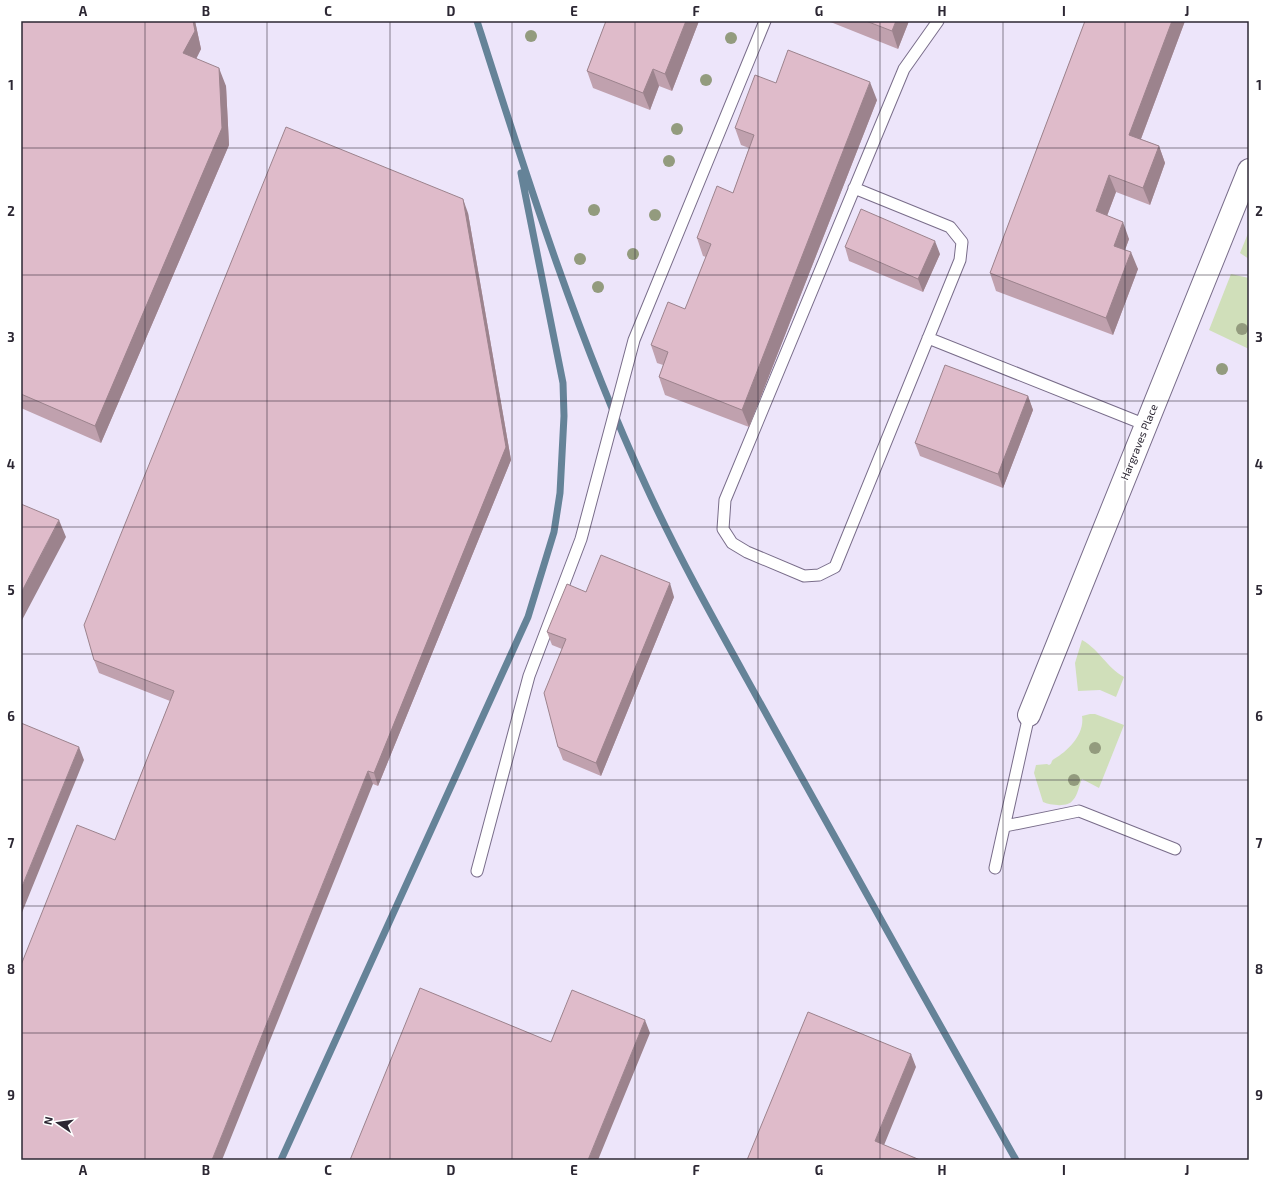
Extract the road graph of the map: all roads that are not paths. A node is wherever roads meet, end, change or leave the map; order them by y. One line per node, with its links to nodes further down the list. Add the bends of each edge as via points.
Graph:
1 (765, 21): 11 (lane, via 634,340 581,539 530,676)
2 (938, 21): 4 (lane, via 904,69)
3 (1249, 170): 6 (street, Hargraves Place)
4 (854, 188): 5 (lane, via 950,227 962,242 960,260); 5 (lane, via 725,500 723,529 732,543 804,576 819,576 835,567)
5 (928, 338): 6 (lane)
6 (1146, 425): 7 (street, Hargraves Place)
7 (1029, 715): 8 (lane)
8 (1005, 826): 9 (lane, via 1079,811); 10 (lane)
9 (1175, 849)
10 (995, 868)
11 (477, 871)

